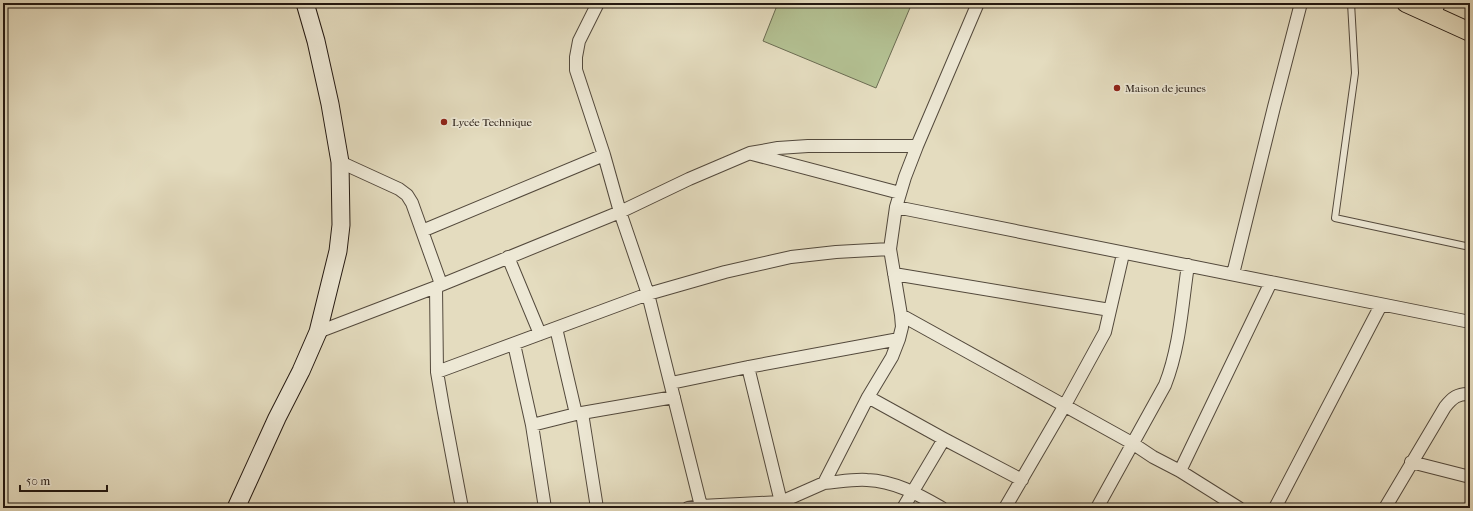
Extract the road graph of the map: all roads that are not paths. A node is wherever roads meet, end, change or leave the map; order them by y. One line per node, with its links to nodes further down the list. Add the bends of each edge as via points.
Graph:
1 (305, 3): 12 (street, via 330,104)
2 (598, 3): 11 (street, via 579,42 576,70)
3 (978, 3): 9 (street)
4 (1301, 3): 23 (street)
5 (1351, 3): 17 (lane, via 1355,73 1335,218)
6 (1406, 3): 7 (main road)
7 (1437, 10): 8 (main road)
8 (1470, 32)
9 (917, 146): 10 (street, via 808,146); 13 (street)
10 (750, 153): 13 (street); 15 (street, via 689,178)
11 (604, 155): 15 (street); 16 (street)
12 (340, 162): 16 (street, via 407,195); 32 (street, via 341,225 338,251)
13 (900, 193): 14 (street)
14 (896, 207): 18 (street); 19 (street)
15 (620, 212): 20 (street); 26 (street)
16 (422, 231): 25 (street)
17 (1470, 247)
18 (890, 249): 22 (street); 26 (street, via 791,257)
19 (1123, 254): 21 (street); 28 (street)
20 (508, 258): 25 (street); 33 (street)
21 (1188, 265): 23 (street); 46 (street, via 1172,369 1166,385)
22 (894, 274): 28 (street); 29 (street)
23 (1233, 274): 24 (street)
24 (1270, 282): 27 (street); 48 (street)
25 (439, 285): 32 (street); 37 (street)
26 (648, 294): 31 (street); 38 (street)
27 (1381, 305): 30 (street); 65 (street)
28 (1110, 310): 42 (street, via 1102,337)
29 (902, 315): 34 (street); 42 (street)
30 (1470, 322)
31 (556, 328): 33 (street); 43 (street)
32 (318, 332): 55 (street)
33 (540, 334): 35 (street)
34 (899, 339): 36 (street); 41 (street, via 892,357)
35 (514, 344): 37 (street); 44 (street)
36 (748, 366): 38 (street); 53 (street)
37 (438, 372): 56 (street)
38 (671, 383): 40 (street)
39 (1470, 394): 47 (street, via 1458,395 1451,399)
40 (674, 397): 43 (street); 54 (street)
41 (868, 397): 45 (street); 51 (street)
42 (1065, 405): 46 (street); 50 (street)
43 (579, 414): 44 (street); 58 (street)
44 (532, 425): 57 (street)
45 (944, 440): 50 (street); 52 (street)
46 (1132, 443): 48 (street); 63 (street)
47 (1411, 462): 49 (street); 66 (street)
48 (1180, 471): 64 (street)
49 (1470, 477)
50 (1022, 480): 62 (street)
51 (824, 483): 52 (street, via 879,481); 53 (street)
52 (912, 491): 60 (street); 61 (street)
53 (778, 505): 54 (street)
54 (703, 507): 59 (street)
55 (236, 508)
56 (462, 508)
57 (546, 508)
58 (597, 508)
59 (688, 508)
60 (903, 508)
61 (942, 508)
62 (1005, 508)
63 (1097, 508)
64 (1239, 508)
65 (1275, 508)
66 (1384, 508)

